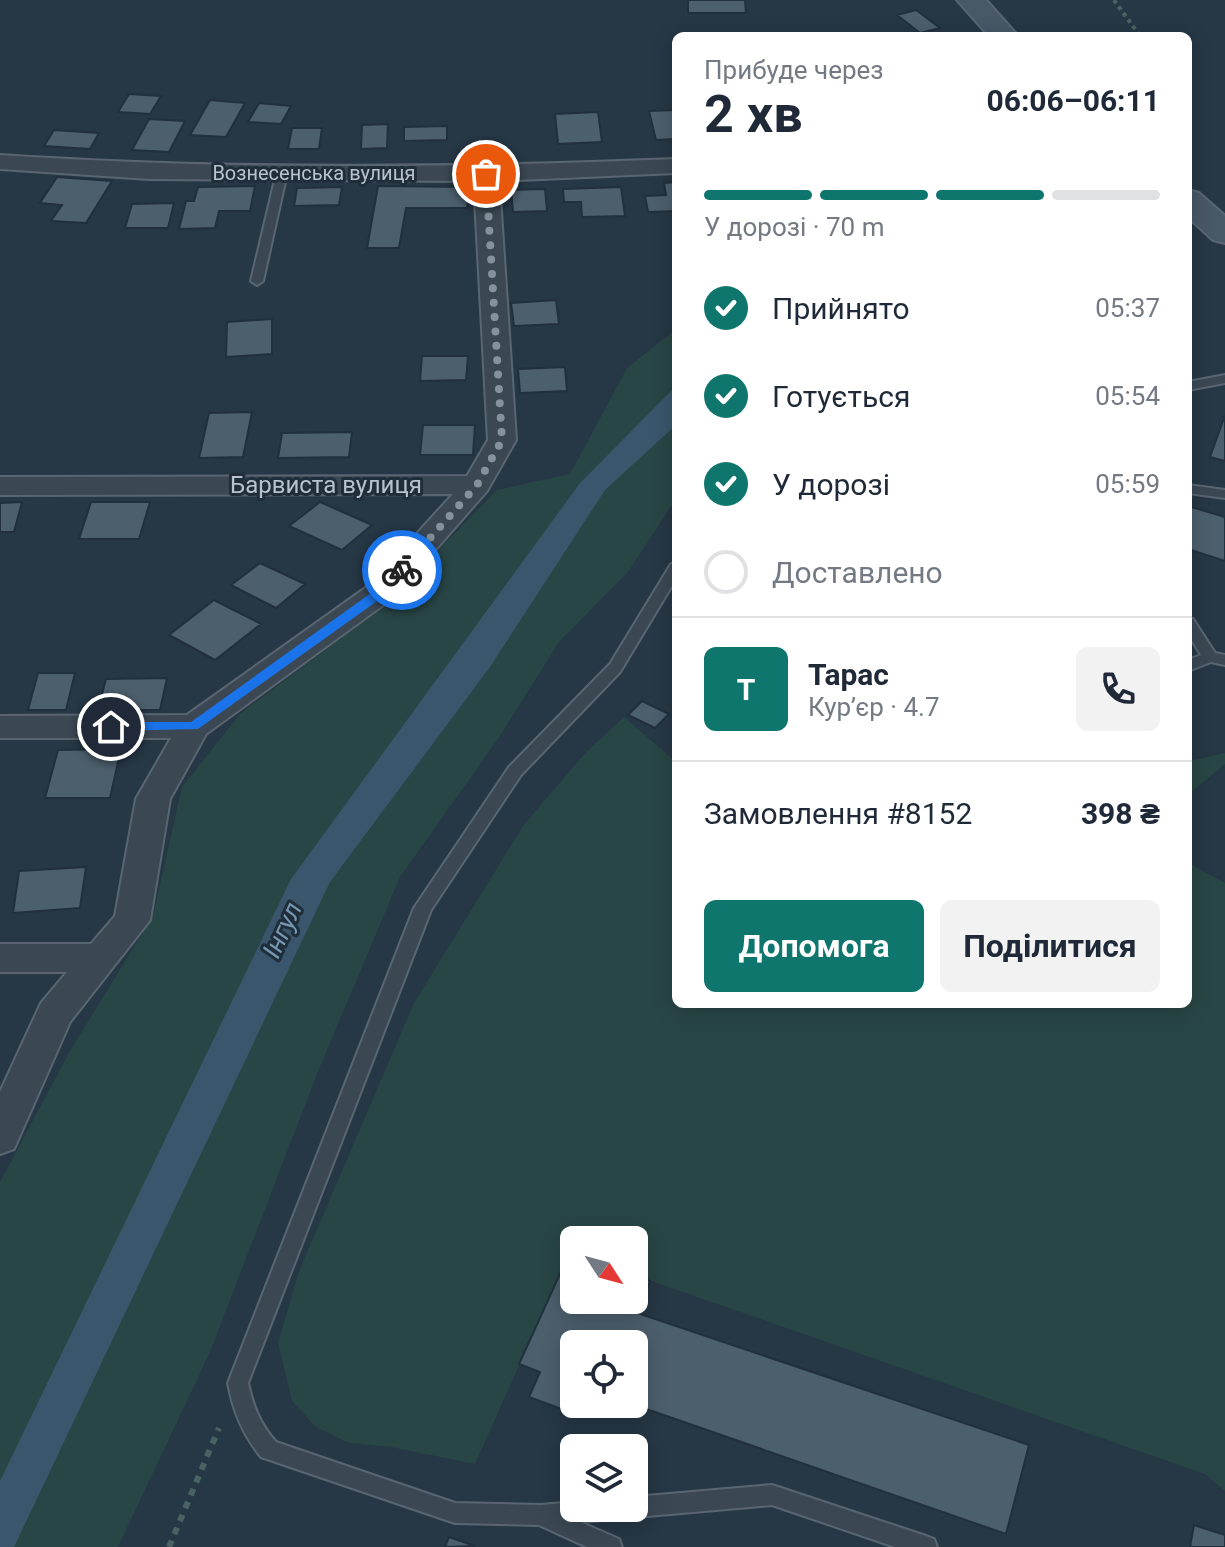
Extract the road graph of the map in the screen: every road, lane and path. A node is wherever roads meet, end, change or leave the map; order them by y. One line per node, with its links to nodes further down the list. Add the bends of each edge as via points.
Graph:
1 (971, 0): 3 (main road)
2 (1114, 0): 4 (path)
3 (1000, 32)
4 (1137, 32)
5 (0, 162): 7 (street, Вознесенська вулиця, via 149,172)
6 (672, 166): 8 (street, Вознесенська вулиця)
7 (281, 173): 8 (street, Вознесенська вулиця); 11 (lane)
8 (486, 174): 14 (street, via 502,440)
9 (1192, 204): 10 (main road)
10 (1225, 233)
11 (257, 281)
12 (1225, 379): 13 (lane)
13 (1192, 385)
14 (477, 485): 15 (street, Барвиста вулиця); 22 (street, via 382,591)
15 (0, 486)
16 (1192, 490): 17 (lane)
17 (1225, 494)
18 (672, 574): 27 (lane, via 615,668 515,771 423,908)
19 (1192, 627): 20 (lane)
20 (1218, 658): 21 (lane)
21 (1192, 665)
22 (194, 726): 23 (street); 25 (street, via 153,799 132,920)
23 (0, 727)
24 (0, 958): 25 (street)
25 (101, 958): 26 (street, via 54,1014)
26 (0, 1137)
27 (238, 1383): 30 (lane, via 243,1411 269,1450 455,1513); 31 (path)
28 (648, 1506): 33 (lane, via 772,1495)
29 (560, 1513): 30 (lane)
30 (541, 1515): 32 (lane)
31 (169, 1547)
32 (611, 1547)
33 (926, 1547)

